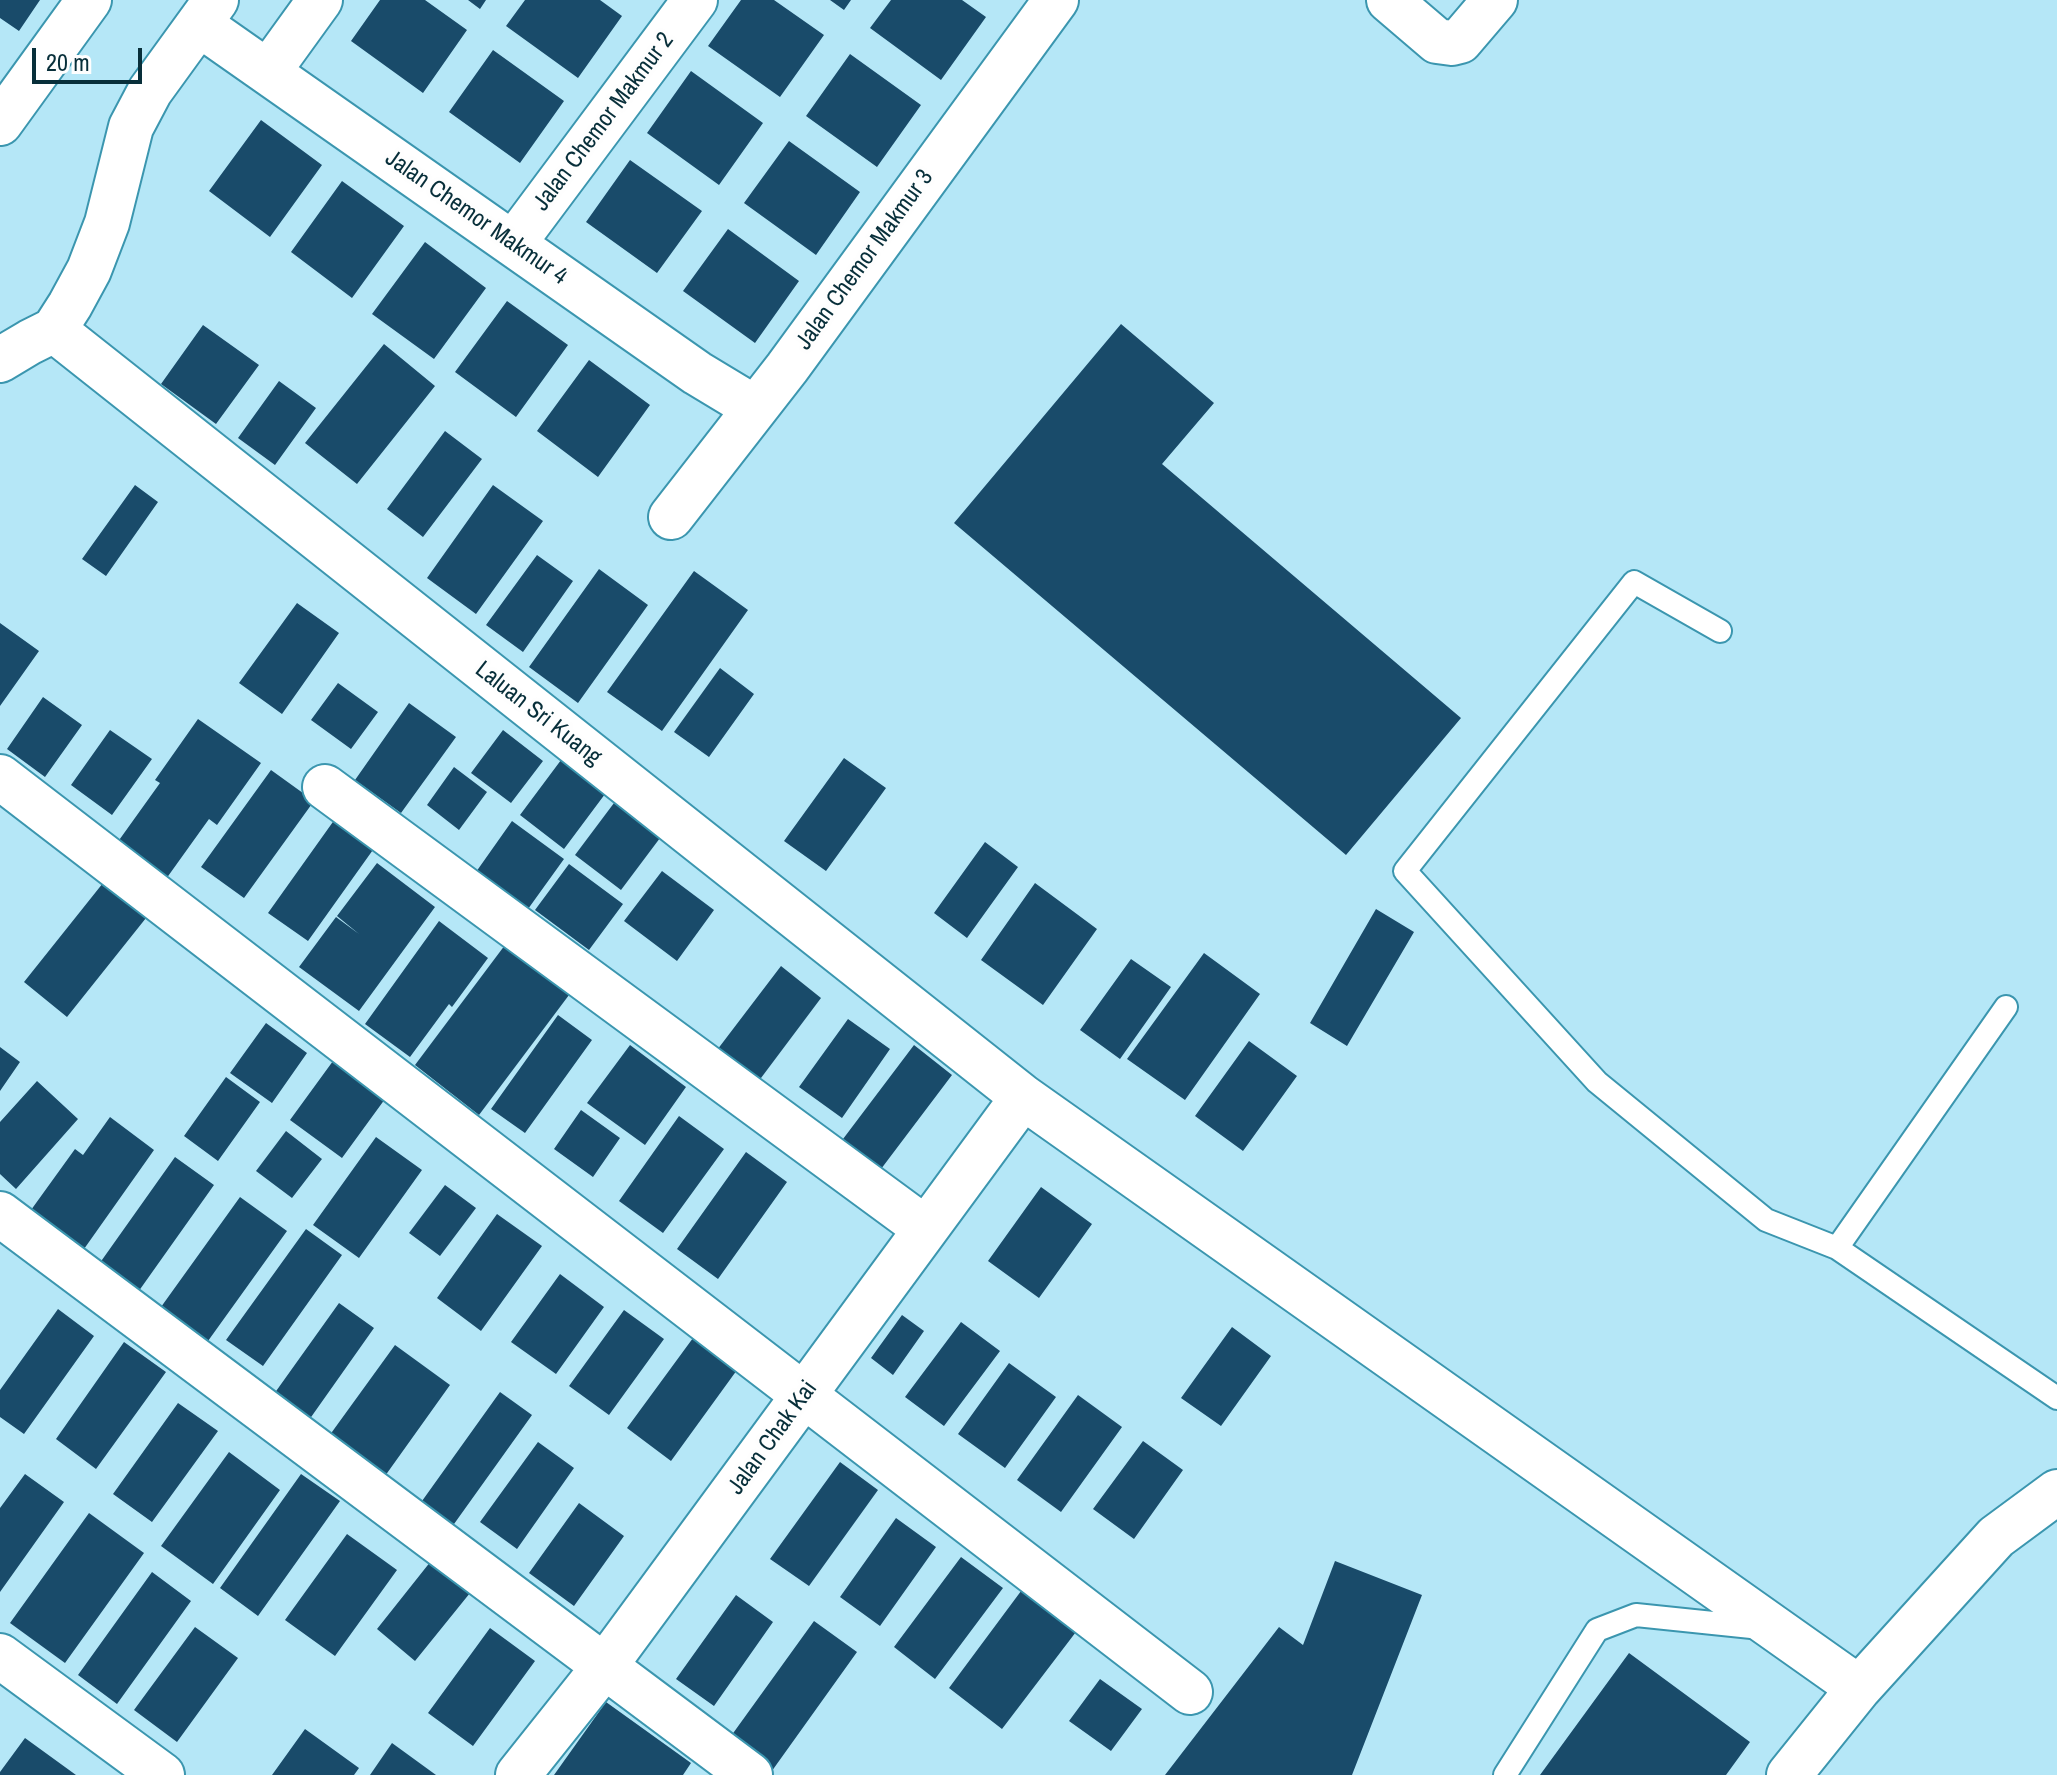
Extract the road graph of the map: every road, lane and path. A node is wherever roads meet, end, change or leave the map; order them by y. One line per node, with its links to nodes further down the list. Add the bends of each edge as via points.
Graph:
1 (89, 0): 9 (street)
2 (320, 0): 8 (street)
3 (695, 0): 10 (street, Jalan Chemor Makmur 2)
4 (1056, 0): 13 (street, Jalan Chemor Makmur 3)
5 (1389, 0): 6 (street, via 1437,41 1452,43 1460,41)
6 (1495, 0)
7 (208, 12): 8 (street, Jalan Chemor Makmur 4); 11 (street, via 150,91 131,127 107,223 89,270)
8 (268, 72): 10 (street, Jalan Chemor Makmur 4)
9 (0, 123)
10 (513, 244): 13 (street, Jalan Chemor Makmur 4)
11 (54, 330): 12 (street); 19 (street, Laluan Sri Kuang)
12 (0, 360)
13 (755, 408): 14 (street, Jalan Chemor Makmur 3)
14 (671, 517)
15 (1720, 631): 22 (lane, via 1634,582 1405,871 1597,1082 1766,1220)
16 (0, 777): 23 (street)
17 (325, 787): 21 (street)
18 (2006, 1007): 22 (lane)
19 (1023, 1097): 21 (street, Jalan Chak Kai); 26 (street, Laluan Sri Kuang)
20 (0, 1214): 28 (street)
21 (926, 1229): 23 (street, Jalan Chak Kai)
22 (1837, 1248): 24 (lane)
23 (804, 1395): 28 (street, Jalan Chak Kai); 30 (street)
24 (2057, 1398)
25 (2057, 1492): 29 (street, via 1996,1537)
26 (1774, 1629): 29 (street, Laluan Sri Kuang); 34 (lane, via 1636,1615 1597,1630)
27 (0, 1656): 31 (street)
28 (604, 1667): 32 (street, Jalan Chak Kai); 33 (street)
29 (1859, 1688): 35 (street)
30 (1190, 1692)
31 (162, 1775)
32 (518, 1775)
33 (750, 1775)
34 (1505, 1775)
35 (1789, 1775)

